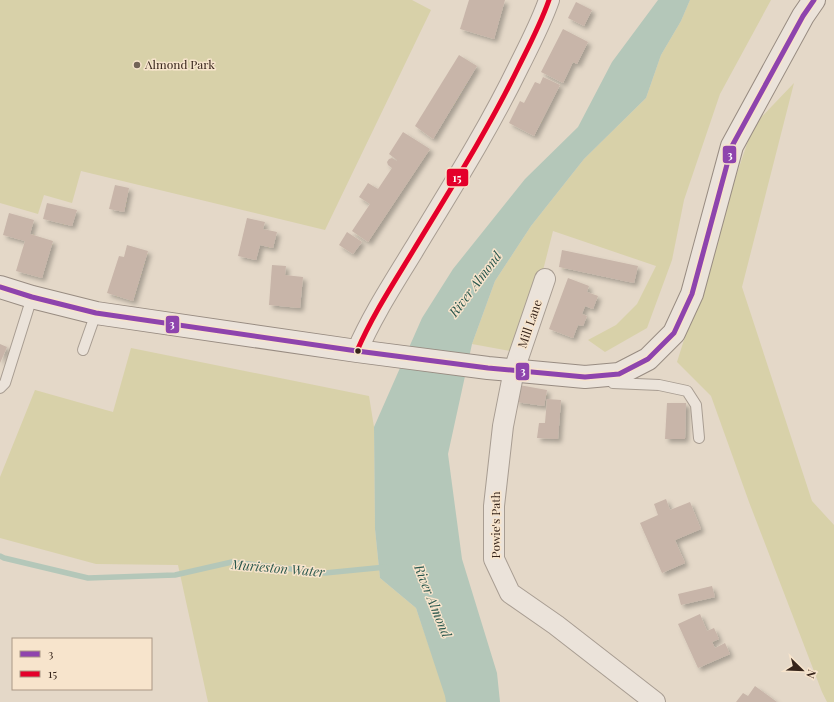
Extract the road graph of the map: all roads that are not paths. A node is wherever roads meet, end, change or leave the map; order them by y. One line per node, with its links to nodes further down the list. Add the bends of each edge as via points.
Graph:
1 (549, 0): 8 (street, via 506,92)
2 (814, 0): 10 (main road, via 732,146 692,294 674,332 648,359 625,371 619,374)
3 (545, 279): 9 (street, Mill Lane)
4 (0, 287): 5 (main road)
5 (32, 297): 6 (main road); 11 (lane, via 5,383)
6 (96, 313): 7 (lane); 8 (main road)
7 (83, 350)
8 (356, 351): 9 (main road)
9 (514, 370): 10 (main road); 13 (street, Powie's Path, via 503,426 494,506 494,559 510,593 556,625)
10 (585, 377): 12 (lane, via 607,382 659,385 688,391 696,405)
11 (0, 388)
12 (699, 438)
13 (655, 702)

